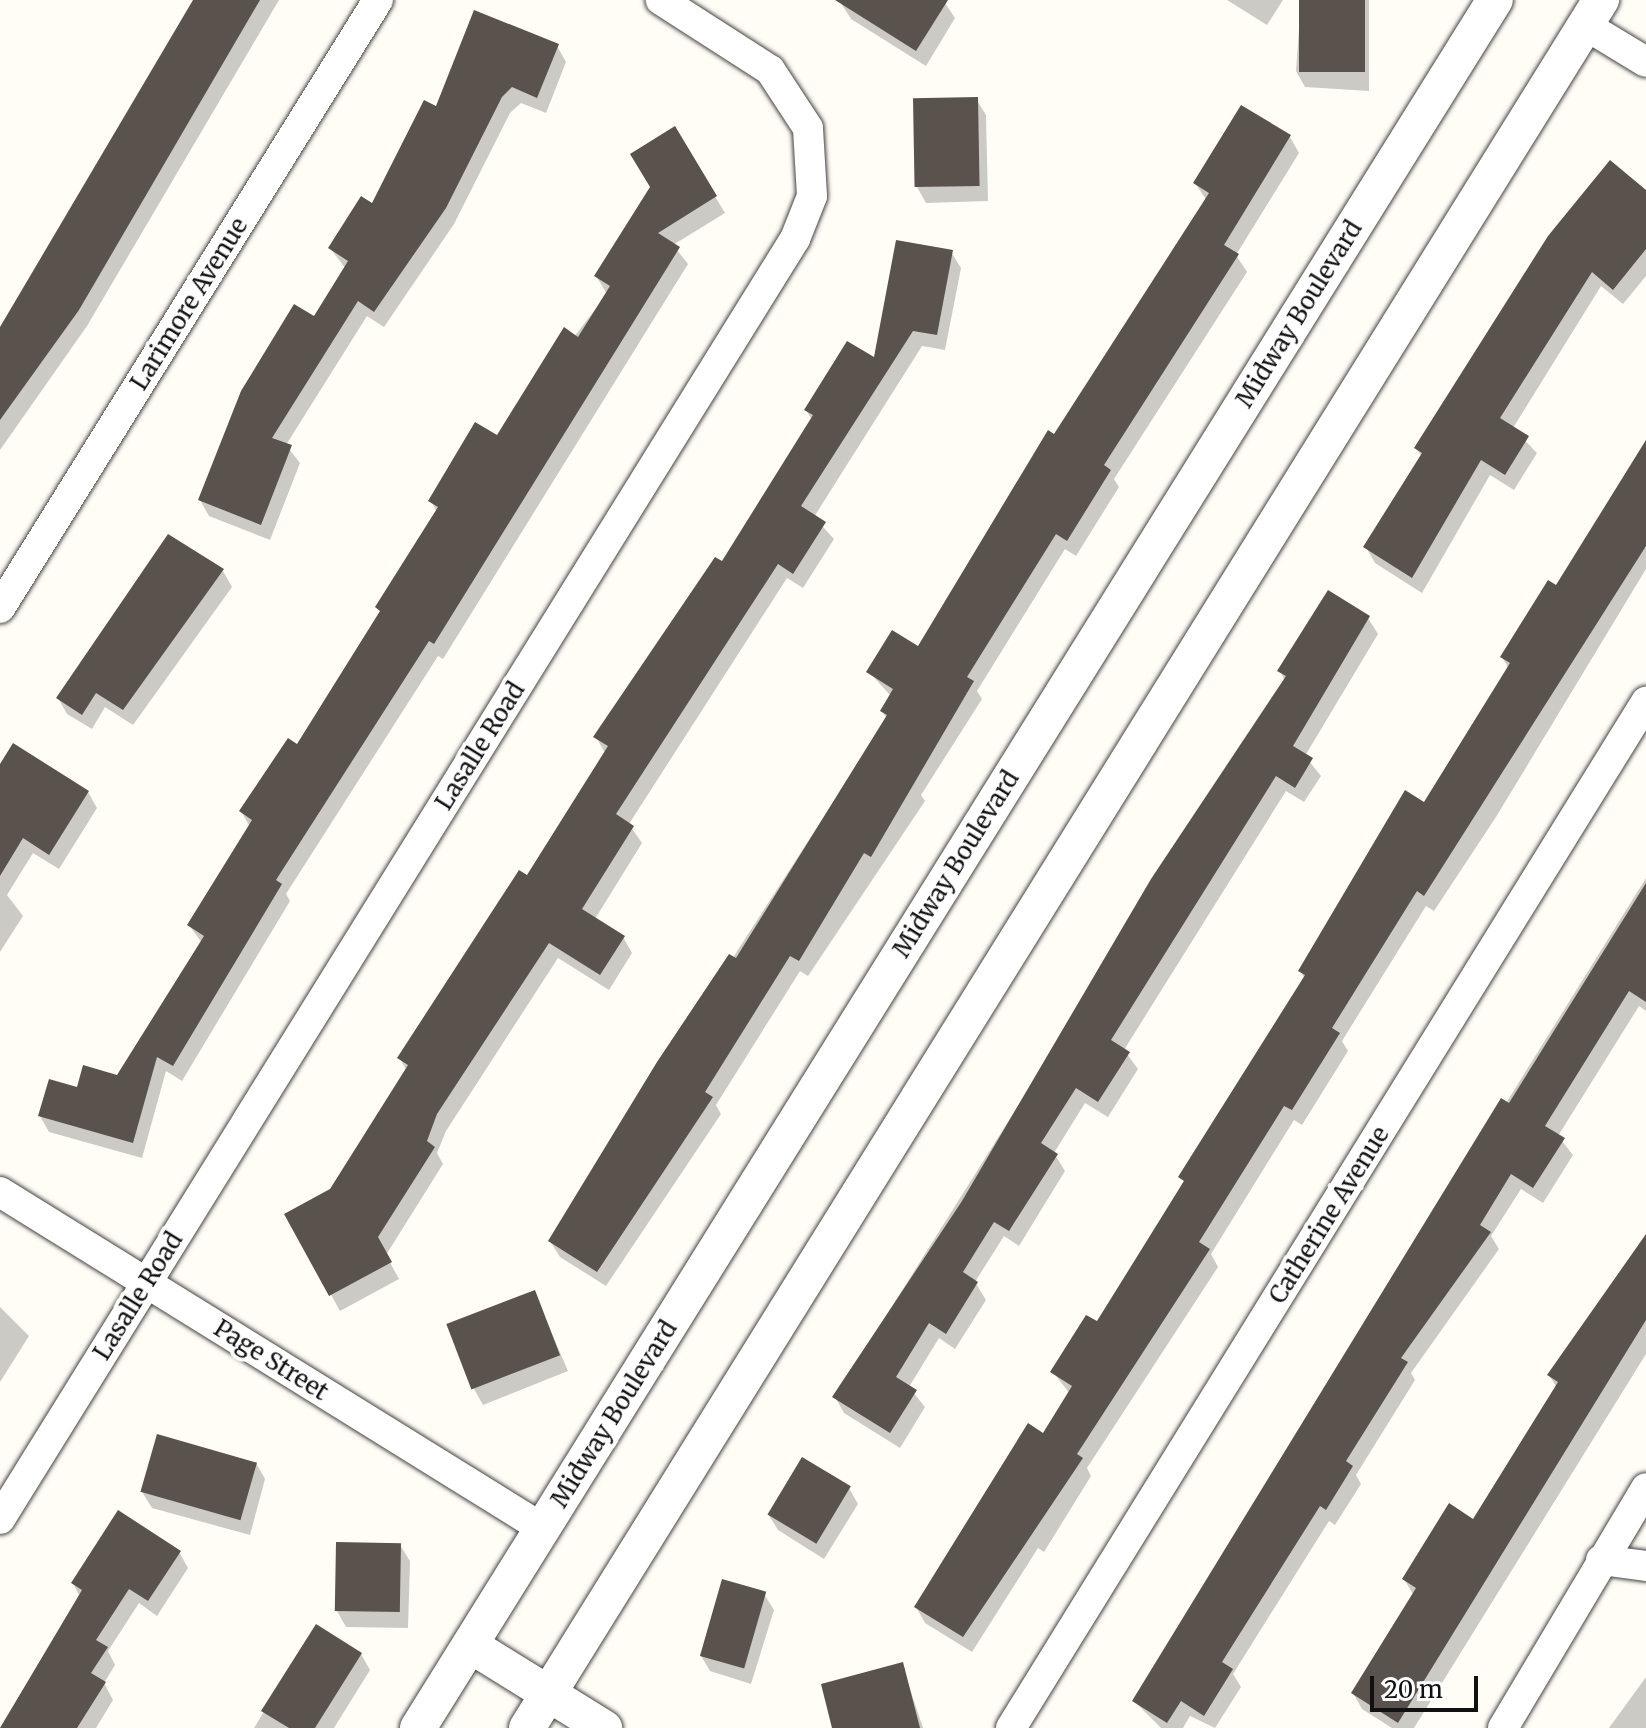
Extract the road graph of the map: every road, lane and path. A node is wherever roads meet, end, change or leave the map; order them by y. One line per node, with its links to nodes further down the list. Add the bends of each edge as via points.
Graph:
1 (378, 0): 6 (street, Larimore Avenue)
2 (661, 0): 9 (street, Lasalle Road, via 770,70 808,128 812,196 801,225)
3 (1495, 0): 12 (street, Midway Boulevard)
4 (1593, 12): 5 (street); 16 (street)
5 (1646, 62)
6 (0, 608)
7 (1646, 702): 20 (street, Catherine Avenue)
8 (0, 1192): 9 (street, Page Street)
9 (146, 1283): 11 (street, Lasalle Road); 12 (street, Page Street)
10 (1646, 1488): 13 (street)
11 (0, 1519)
12 (542, 1528): 15 (street, Midway Boulevard)
13 (1601, 1560): 14 (street); 21 (street)
14 (1646, 1566)
15 (470, 1645): 16 (street); 17 (street, Midway Boulevard)
16 (548, 1694): 18 (street); 19 (street)
17 (418, 1728)
18 (527, 1728)
19 (604, 1728)
20 (1011, 1728)
21 (1503, 1728)

